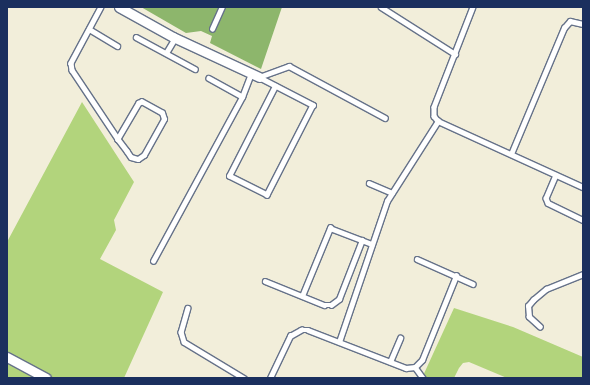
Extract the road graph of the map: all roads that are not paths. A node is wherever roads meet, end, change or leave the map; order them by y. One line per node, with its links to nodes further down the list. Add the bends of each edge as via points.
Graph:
1 (101, 7): 7 (lane)
2 (119, 7): 10 (street)
3 (222, 7): 8 (lane)
4 (381, 7): 13 (lane)
5 (473, 7): 13 (lane)
6 (583, 24): 22 (lane, via 570,21 564,28)
7 (89, 29): 11 (lane); 21 (lane, via 71,63 72,70)
8 (212, 29)
9 (136, 37): 12 (lane)
10 (175, 38): 12 (lane); 15 (street)
11 (117, 46)
12 (166, 53): 14 (lane)
13 (455, 54): 20 (lane, via 434,107 434,116)
14 (195, 68)
15 (255, 75): 17 (lane); 18 (lane); 19 (lane, via 289,66)
16 (209, 79): 18 (lane)
17 (275, 86): 17 (lane, via 313,105 267,195 229,176)
18 (242, 97): 31 (lane)
19 (385, 118)
20 (438, 121): 22 (lane); 26 (lane)
21 (118, 139): 21 (lane, via 132,157 138,159 144,155 164,119 162,113 142,102 139,103)
22 (512, 154): 23 (lane)
23 (556, 175): 25 (lane); 27 (lane, via 546,198 548,203)
24 (369, 182): 26 (lane)
25 (583, 187)
26 (392, 193): 29 (lane)
27 (583, 220)
28 (362, 240): 29 (lane); 36 (lane, via 336,302 324,306); 36 (lane, via 330,228)
29 (372, 244): 40 (lane)
30 (417, 259): 33 (lane)
31 (153, 261)
32 (583, 274): 38 (lane, via 546,289 528,306 528,317)
33 (456, 276): 35 (lane); 43 (lane, via 422,360)
34 (265, 281): 36 (lane)
35 (473, 284)
36 (302, 296)
37 (188, 308): 45 (lane, via 181,332 184,342)
38 (540, 327)
39 (400, 338): 42 (lane)
40 (339, 342): 42 (lane); 46 (lane, via 308,330 296,332 290,336)
41 (7, 357): 44 (street)
42 (390, 362): 43 (lane, via 406,368)
43 (415, 367): 47 (lane)
44 (46, 378)
45 (244, 378)
46 (270, 378)
47 (423, 378)

